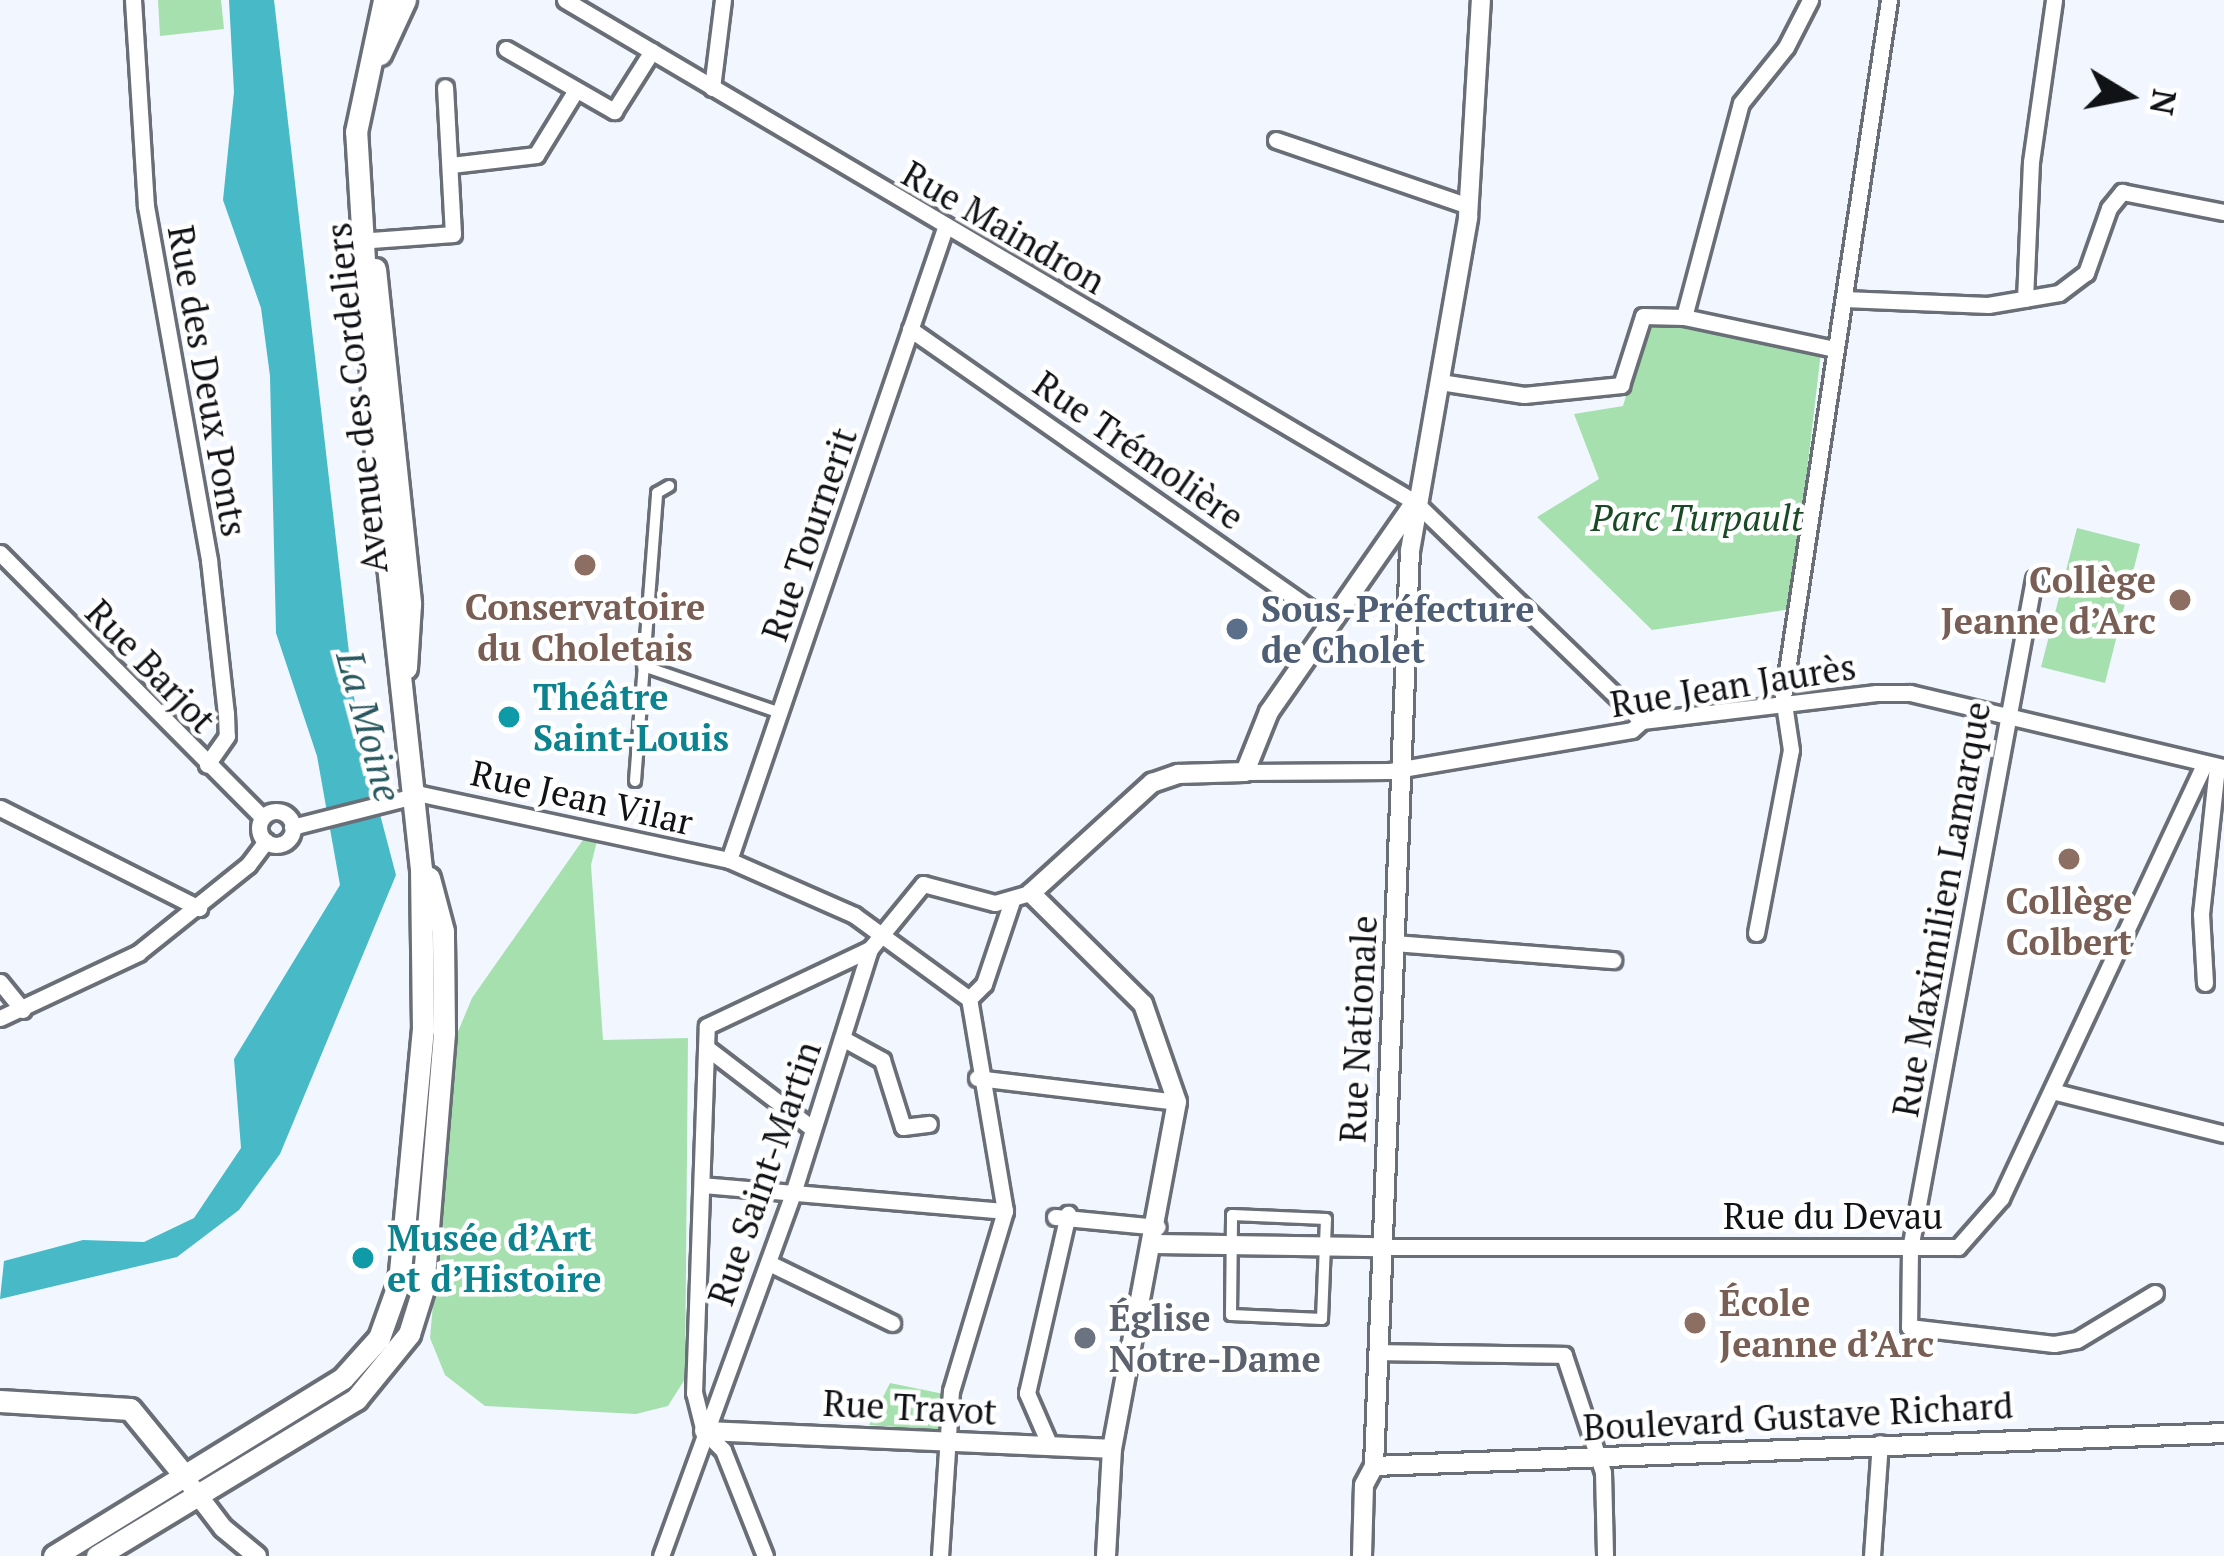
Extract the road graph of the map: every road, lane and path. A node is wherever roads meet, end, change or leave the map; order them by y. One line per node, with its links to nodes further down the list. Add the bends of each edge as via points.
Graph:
1 (133, 0): 37 (street, Rue des Deux Ponts, via 146,206 208,560 226,713 226,736)
2 (384, 0): 42 (main road, Avenue des Cordeliers, via 361,85 359,242)
3 (405, 0): 20 (main road, Avenue des Cordeliers, via 374,78)
4 (565, 0): 11 (street, Rue Maindron)
5 (723, 0): 13 (street)
6 (1480, 0): 17 (street)
7 (1810, 0): 23 (street, via 1786,47 1741,103)
8 (1889, 0): 21 (street)
9 (2054, 0): 22 (street, via 2031,162)
10 (506, 49): 14 (street)
11 (652, 51): 13 (street, Rue Maindron); 14 (street, via 614,112)
12 (445, 87): 16 (street)
13 (712, 88): 19 (street, Rue Maindron)
14 (576, 90): 16 (street, via 536,155)
15 (1276, 140): 17 (street)
16 (451, 165): 20 (street, via 453,233)
17 (1469, 206): 26 (street)
18 (2224, 212): 22 (street, via 2122,192 2072,288)
19 (945, 228): 24 (street, Rue Tournerit); 28 (street, Rue Maindron)
20 (372, 240): 42 (main road, Avenue des Cordeliers, via 407,563)
21 (1844, 299): 22 (street); 25 (street)
22 (2025, 299)
23 (1684, 317): 25 (street); 26 (street, via 1643,316 1621,385 1525,395)
24 (910, 329): 31 (street, Rue Trémolière); 34 (street, Rue Tournerit)
25 (1835, 349): 33 (street)
26 (1440, 382): 28 (street)
27 (669, 486): 32 (street, via 657,494)
28 (1415, 502): 31 (street); 36 (street, Rue Maindron); 39 (street, Rue Nationale)
29 (0, 554): 37 (street, Rue Barjot)
30 (2034, 579): 35 (street, Rue Maximilien Lamarque)
31 (1331, 622): 40 (street, via 1269,712)
32 (643, 666): 34 (street); 41 (street)
33 (1783, 706): 35 (street, Rue Jean Jaurès, via 1910,693); 36 (street, Rue Jean Jaurès); 51 (street, via 1791,750)
34 (780, 713): 47 (street, Rue Tournerit)
35 (2007, 716): 38 (street, Rue Jean Jaurès); 76 (street, Rue Maximilien Lamarque)
36 (1642, 721): 39 (street, Rue Jean Jaurès, via 1632,730)
37 (207, 765): 44 (street, Rue Barjot)
38 (2215, 766): 57 (street, via 2201,914); 64 (street, Rue du Devau)
39 (1403, 769): 40 (street, Rue Jean Jaurès); 53 (street, Rue Nationale)
40 (1245, 772): 48 (street, via 1178,773 1152,783)
41 (635, 781)
42 (408, 797): 45 (street); 47 (street, Rue Jean Vilar); 81 (main road, via 423,1030 399,1282); 82 (main road, via 443,931 437,1139 418,1311)
43 (0, 808): 50 (street)
44 (262, 817): 45 (street, via 278,811); 46 (street)
45 (292, 826): 46 (street, via 286,841)
46 (266, 841): 50 (street)
47 (730, 860): 52 (street, Rue Jean Vilar, via 815,894)
48 (1031, 893): 49 (street); 65 (street, via 1142,1004)
49 (1012, 901): 52 (street, Rue Saint-Martin, via 923,884); 58 (street, via 984,984)
50 (199, 908): 59 (street, via 108,971)
51 (1756, 932)
52 (881, 934): 54 (street, Rue Saint-Martin); 58 (street, Rue Jean Vilar)
53 (1395, 943): 55 (street); 75 (street, Rue Nationale)
54 (870, 950): 61 (street, Rue Saint-Martin); 62 (street, via 706,1026)
55 (1613, 959)
56 (0, 982): 59 (street)
57 (2205, 982)
58 (969, 999): 63 (street)
59 (23, 1010): 60 (street)
60 (0, 1018)
61 (842, 1038): 66 (street, via 882,1060 903,1127); 67 (street, Rue Saint-Martin)
62 (707, 1048): 67 (street); 69 (street)
63 (977, 1078): 65 (street); 71 (street)
64 (2053, 1090): 68 (street); 76 (street, Rue du Devau, via 1977,1232 1958,1247)
65 (1177, 1102): 72 (street)
66 (929, 1124)
67 (813, 1129): 70 (street, Rue Saint-Martin)
68 (2224, 1134)
69 (702, 1185): 70 (street); 84 (street, via 694,1394)
70 (794, 1190): 71 (street); 77 (street, Rue Saint-Martin)
71 (1005, 1211): 86 (street, via 951,1390)
72 (1157, 1235): 73 (street); 88 (street, via 1061,1215 1027,1393); 89 (street)
73 (1231, 1245): 74 (street); 74 (street, via 1232,1215 1326,1219); 74 (street, via 1231,1315 1322,1319)
74 (1325, 1246): 75 (street)
75 (1382, 1247): 76 (street, Rue du Devau); 80 (street, Rue Nationale)
76 (1910, 1249): 78 (street, Rue Maximilien Lamarque, via 1910,1327 2054,1344 2077,1340)
77 (769, 1262): 79 (street); 84 (street, Rue Saint-Martin)
78 (2155, 1293)
79 (892, 1323)
80 (1379, 1352): 90 (street, via 1564,1355); 91 (street, Rue Nationale)
81 (361, 1364): 82 (street); 92 (main road)
82 (382, 1377): 92 (main road)
83 (0, 1402): 92 (main road, via 130,1409)
84 (704, 1431): 86 (street, Rue Travot); 96 (street, Rue Saint-Martin); 97 (street, via 723,1450)
85 (2224, 1433): 87 (street, Boulevard Gustave Richard)
86 (946, 1441): 88 (street, Rue Travot); 98 (street)
87 (1880, 1443): 90 (street, Boulevard Gustave Richard); 102 (street)
88 (1051, 1446): 89 (street, Rue Travot)
89 (1112, 1449): 99 (street)
90 (1598, 1459): 91 (street, Boulevard Gustave Richard); 101 (street)
91 (1375, 1466): 100 (street, Rue Nationale, via 1364,1485)
92 (190, 1483): 93 (main road); 94 (main road); 95 (street)
93 (54, 1556)
94 (97, 1556)
95 (257, 1556)
96 (661, 1556)
97 (765, 1556)
98 (940, 1556)
99 (1106, 1556)
100 (1362, 1556)
101 (1605, 1556)
102 (1872, 1556)

